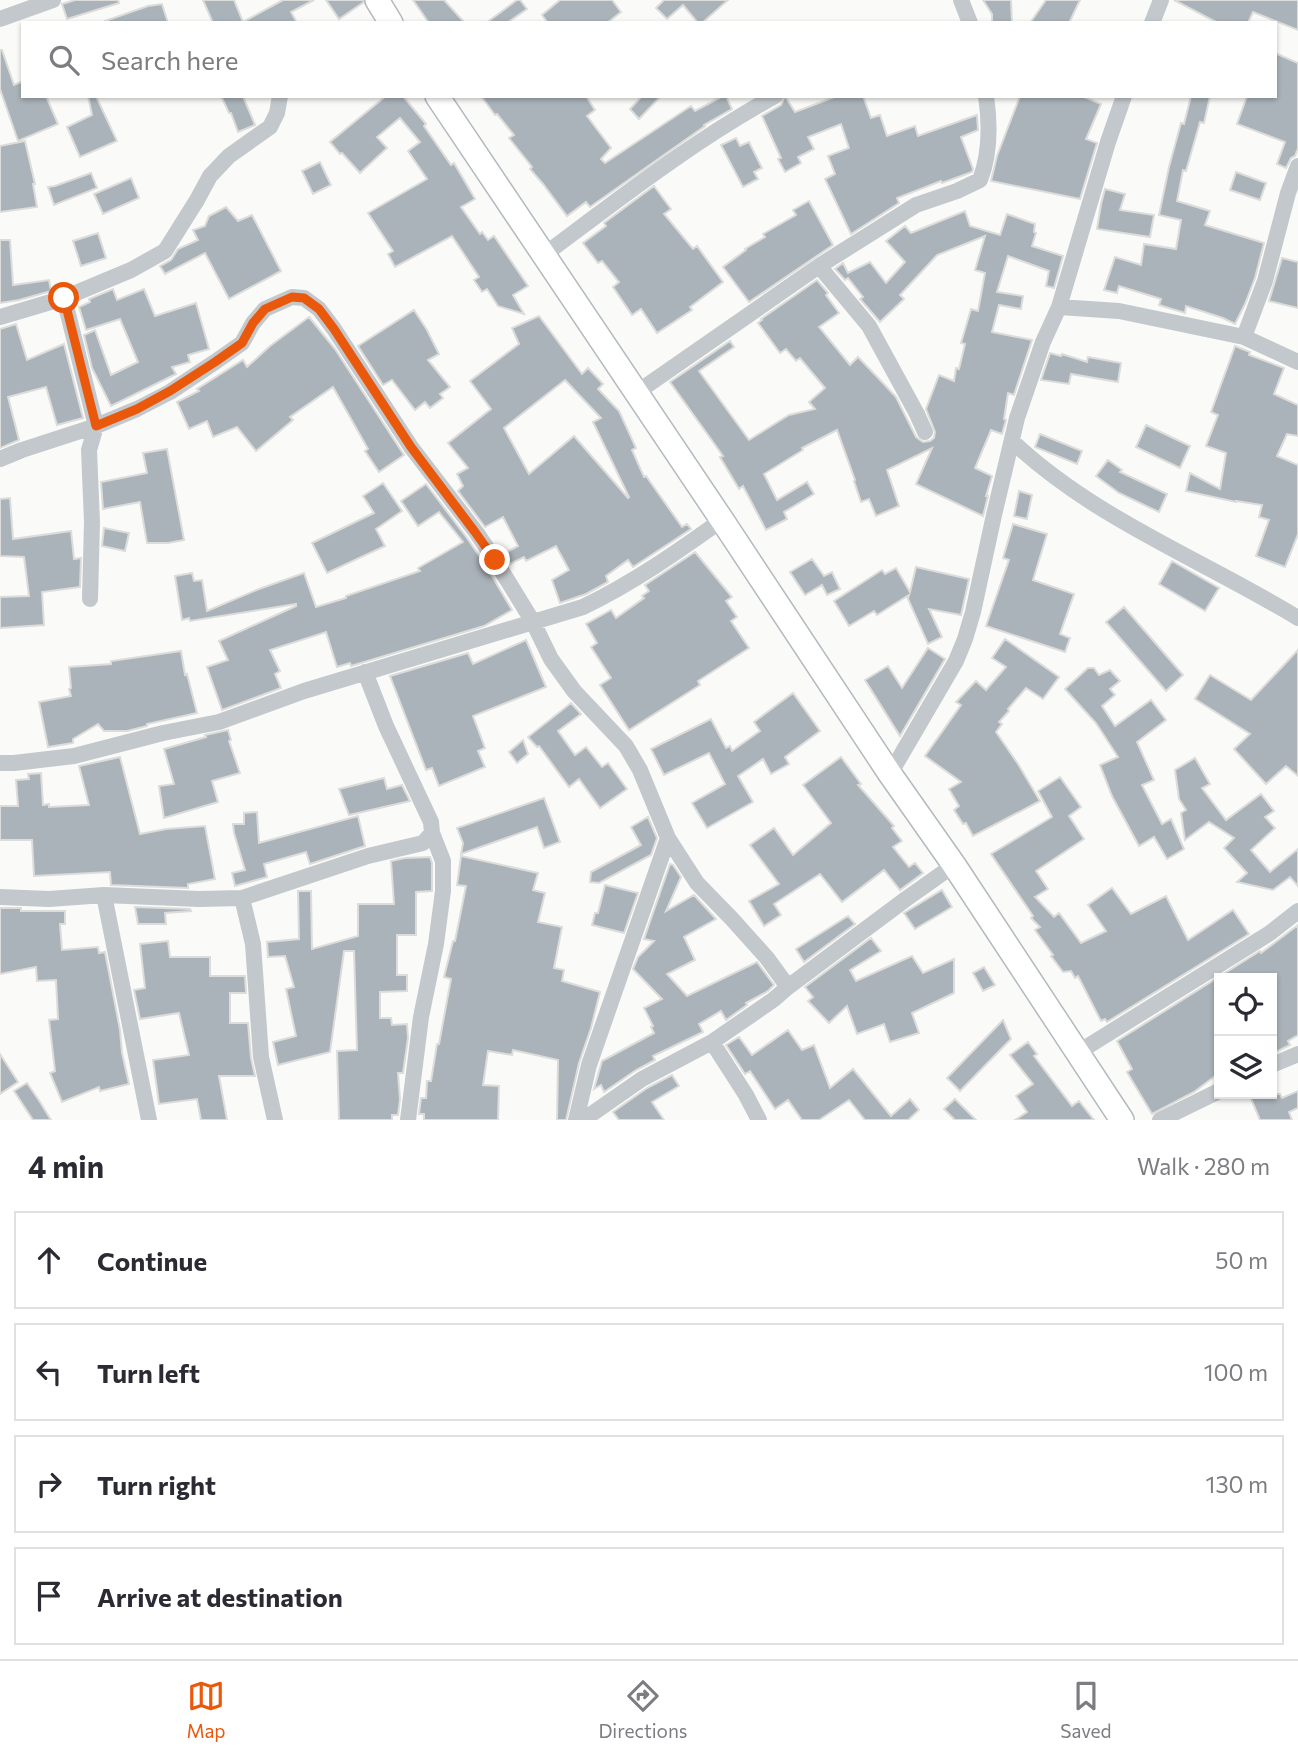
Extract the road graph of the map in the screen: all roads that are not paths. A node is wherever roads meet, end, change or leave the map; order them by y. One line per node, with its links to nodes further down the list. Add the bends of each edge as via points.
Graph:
1 (53, 0): 4 (street)
2 (961, 0): 5 (street)
3 (1161, 0): 6 (street)
4 (0, 19)
5 (969, 21)
6 (1153, 21)
7 (280, 98): 15 (street, via 270,127 210,176 165,251)
8 (438, 98): 13 (main road)
9 (771, 98): 13 (street, via 680,156)
10 (986, 98): 14 (street, via 988,145 980,180 916,205)
11 (1123, 98): 16 (street)
12 (1298, 166): 18 (street)
13 (544, 255): 20 (main road)
14 (819, 266): 20 (street); 22 (street, via 869,326)
15 (64, 298): 17 (street); 21 (street)
16 (1059, 307): 18 (street, via 1119,311); 23 (street, via 1017,418)
17 (0, 317)
18 (1244, 337): 19 (street)
19 (1298, 362)
20 (636, 393): 27 (main road)
21 (96, 426): 24 (street); 28 (street, via 89,450); 30 (street, via 137,409 215,362 242,343 265,309 292,297 304,298 334,329)
22 (925, 432)
23 (1013, 442): 25 (street); 26 (street)
24 (0, 459)
25 (1038, 466): 26 (street); 29 (street, via 1122,522)
26 (1004, 470): 33 (street, via 965,639)
27 (722, 520): 30 (street, via 615,592); 33 (main road)
28 (90, 599)
29 (1298, 618)
30 (533, 622): 31 (street); 35 (street, via 574,691 626,746)
31 (365, 672): 32 (street, via 219,722 74,756); 34 (street, via 431,822)
32 (0, 763)
33 (890, 774): 36 (main road)
34 (432, 834): 39 (street, via 424,842); 49 (street, via 443,861 443,891)
35 (668, 838): 41 (street, via 697,883); 50 (street, via 589,1065)
36 (954, 865): 41 (street); 43 (main road)
37 (104, 895): 38 (street); 39 (street); 47 (street)
38 (0, 897)
39 (242, 898): 48 (street, via 253,944 261,1057)
40 (1298, 911): 43 (street)
41 (788, 986): 42 (street)
42 (712, 1042): 51 (street, via 642,1079); 52 (street)
43 (1077, 1053): 53 (main road)
44 (1298, 1054): 45 (street)
45 (1277, 1063)
46 (1214, 1093): 54 (street)
47 (149, 1120)
48 (275, 1120)
49 (408, 1120)
50 (576, 1120)
51 (583, 1120)
52 (759, 1120)
53 (1122, 1120)
54 (1160, 1120)

